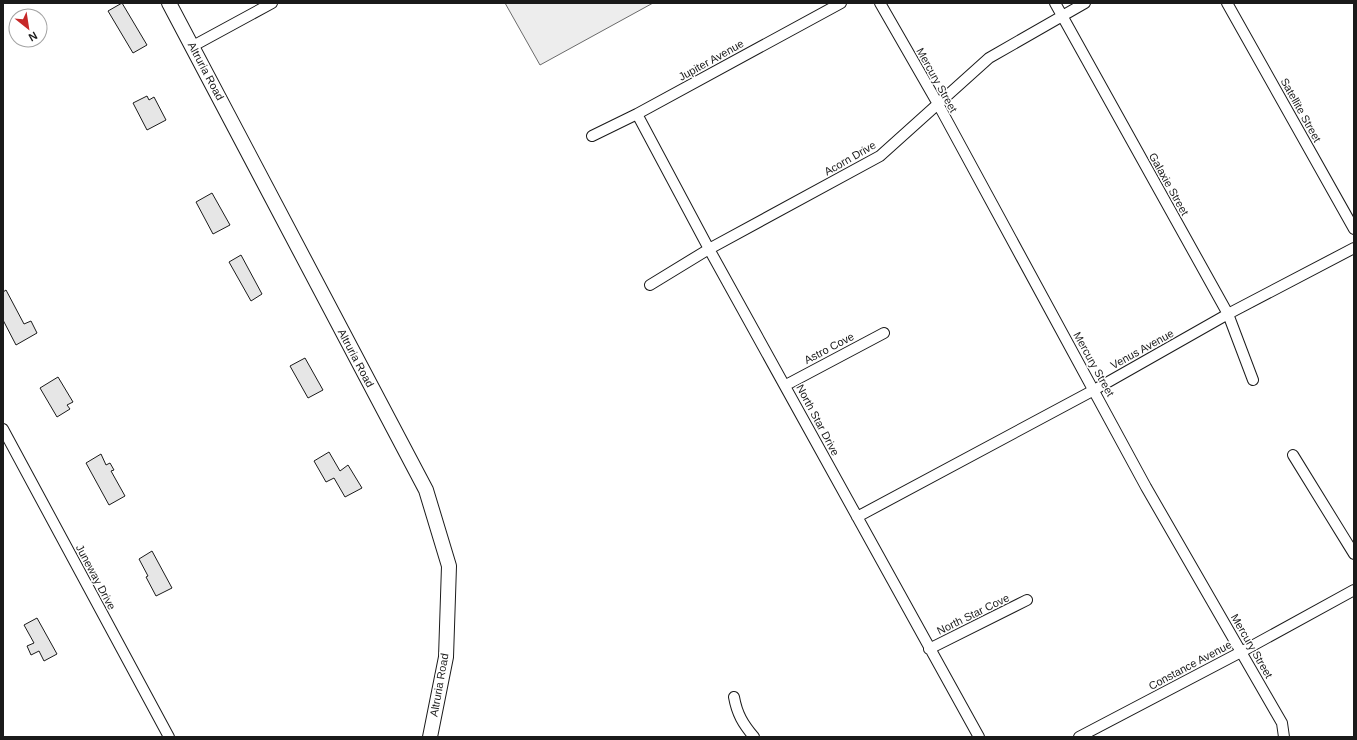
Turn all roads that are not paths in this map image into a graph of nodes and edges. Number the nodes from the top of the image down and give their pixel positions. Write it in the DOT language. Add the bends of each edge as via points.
graph roads {
  1 [pos="169,3"];
  2 [pos="272,3"];
  3 [pos="841,3"];
  4 [pos="880,3"];
  5 [pos="1055,3"];
  6 [pos="1085,3"];
  7 [pos="1228,3"];
  8 [pos="1062,16"];
  9 [pos="192,46"];
  10 [pos="938,104"];
  11 [pos="637,114"];
  12 [pos="592,136"];
  13 [pos="1354,230"];
  14 [pos="1354,248"];
  15 [pos="710,249"];
  16 [pos="650,285"];
  17 [pos="1228,314"];
  18 [pos="884,333"];
  19 [pos="1253,380"];
  20 [pos="786,385"];
  21 [pos="1094,390"];
  22 [pos="3,429"];
  23 [pos="1293,455"];
  24 [pos="857,517"];
  25 [pos="1354,554"];
  26 [pos="1354,590"];
  27 [pos="1027,600"];
  28 [pos="929,649"];
  29 [pos="1241,652"];
  30 [pos="734,697"];
  31 [pos="169,737"];
  32 [pos="430,737"];
  33 [pos="754,737"];
  34 [pos="979,737"];
  35 [pos="1079,737"];
  36 [pos="1284,737"];
  1 -- 9 [label="street, Altruria Road"];
  2 -- 9 [label="street"];
  3 -- 11 [label="street, Jupiter Avenue"];
  4 -- 10 [label="street, Mercury Street"];
  5 -- 8 [label="street, Galaxie Street"];
  6 -- 8 [label="street, Acorn Drive"];
  7 -- 13 [label="street, Satellite Street"];
  8 -- 10 [label="street, Acorn Drive" via="989,58"];
  8 -- 17 [label="street, Galaxie Street"];
  9 -- 32 [label="street, Altruria Road" via="426,490 450,566 446,657"];
  10 -- 15 [label="street, Acorn Drive" via="880,156"];
  10 -- 21 [label="street, Mercury Street"];
  11 -- 12 [label="street, Jupiter Avenue"];
  11 -- 15 [label="street, North Star Drive"];
  14 -- 17 [label="street, Venus Avenue"];
  15 -- 16 [label="street, Acorn Drive"];
  15 -- 20 [label="street, North Star Drive"];
  17 -- 19 [label="street, Galaxie Street"];
  17 -- 21 [label="street, Venus Avenue"];
  18 -- 20 [label="street, Astro Cove"];
  20 -- 24 [label="street, North Star Drive"];
  21 -- 24 [label="street, Venus Avenue"];
  21 -- 29 [label="street, Mercury Street" via="1146,487"];
  22 -- 31 [label="street, Juneway Drive"];
  23 -- 25 [label="street"];
  24 -- 28 [label="street, North Star Drive"];
  26 -- 29 [label="street, Constance Avenue"];
  27 -- 28 [label="street, North Star Cove"];
  28 -- 34 [label="street, North Star Drive"];
  29 -- 35 [label="street, Constance Avenue"];
  29 -- 36 [label="street, Mercury Street" via="1282,723"];
  30 -- 33 [label="street" via="736,709 744,726"];
}
